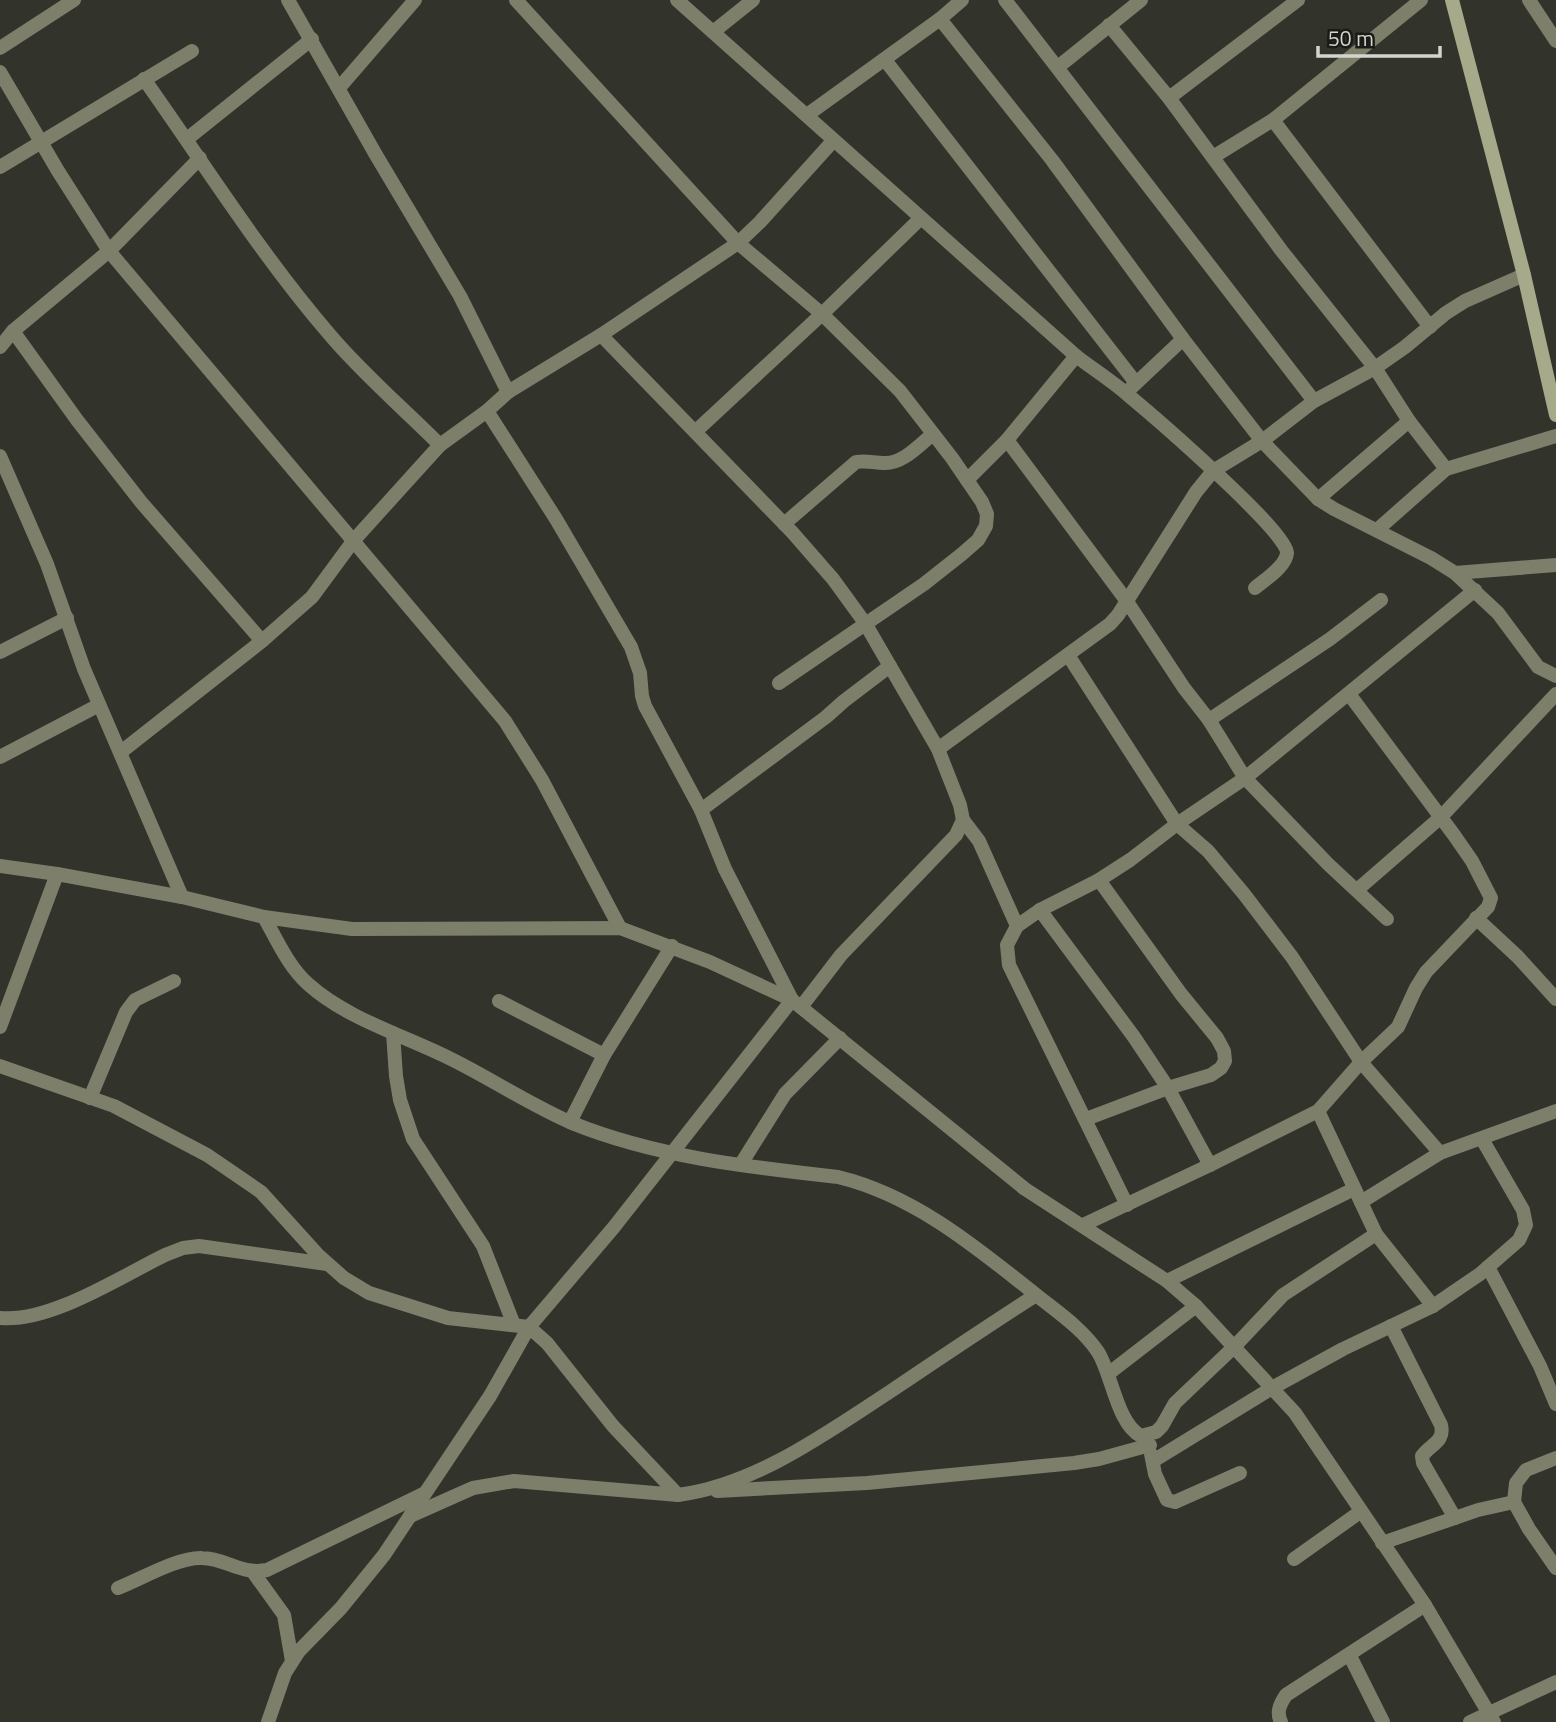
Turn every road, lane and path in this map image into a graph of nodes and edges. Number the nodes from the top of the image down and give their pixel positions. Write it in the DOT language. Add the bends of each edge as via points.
graph roads {
  1 [pos="74,0"];
  2 [pos="288,0"];
  3 [pos="415,0"];
  4 [pos="516,0"];
  5 [pos="677,0"];
  6 [pos="753,0"];
  7 [pos="962,0"];
  8 [pos="1005,0"];
  9 [pos="1141,0"];
  10 [pos="1298,0"];
  11 [pos="1421,0"];
  12 [pos="1452,0"];
  13 [pos="1529,0"];
  14 [pos="940,19"];
  15 [pos="1109,25"];
  16 [pos="713,33"];
  17 [pos="312,39"];
  18 [pos="1556,41"];
  19 [pos="0,48"];
  20 [pos="192,51"];
  21 [pos="885,60"];
  22 [pos="1058,66"];
  23 [pos="0,72"];
  24 [pos="144,79"];
  25 [pos="339,88"];
  26 [pos="1169,98"];
  27 [pos="807,115"];
  28 [pos="1273,120"];
  29 [pos="187,139"];
  30 [pos="833,141"];
  31 [pos="41,142"];
  32 [pos="1213,157"];
  33 [pos="200,158"];
  34 [pos="0,167"];
  35 [pos="921,218"];
  36 [pos="738,243"];
  37 [pos="109,251"];
  38 [pos="1524,275"];
  39 [pos="822,314"];
  40 [pos="1430,327"];
  41 [pos="13,331"];
  42 [pos="601,335"];
  43 [pos="1183,339"];
  44 [pos="0,347"];
  45 [pos="1076,356"];
  46 [pos="1550,356"];
  47 [pos="1375,368"];
  48 [pos="1131,388"];
  49 [pos="508,392"];
  50 [pos="1314,401"];
  51 [pos="488,411"];
  52 [pos="1556,415"];
  53 [pos="1409,421"];
  54 [pos="696,430"];
  55 [pos="933,434"];
  56 [pos="1556,436"];
  57 [pos="1007,440"];
  58 [pos="1262,441"];
  59 [pos="440,445"];
  60 [pos="0,456"];
  61 [pos="1446,469"];
  62 [pos="1213,471"];
  63 [pos="967,480"];
  64 [pos="1318,499"];
  65 [pos="784,524"];
  66 [pos="1377,530"];
  67 [pos="354,540"];
  68 [pos="1556,565"];
  69 [pos="1455,573"];
  70 [pos="1255,588"];
  71 [pos="1475,590"];
  72 [pos="1126,600"];
  73 [pos="1381,600"];
  74 [pos="67,618"];
  75 [pos="865,623"];
  76 [pos="262,641"];
  77 [pos="0,652"];
  78 [pos="1068,655"];
  79 [pos="890,666"];
  80 [pos="1556,676"];
  81 [pos="779,683"];
  82 [pos="1349,694"];
  83 [pos="1556,694"];
  84 [pos="99,705"];
  85 [pos="1209,720"];
  86 [pos="938,750"];
  87 [pos="121,752"];
  88 [pos="0,757"];
  89 [pos="1245,778"];
  90 [pos="701,810"];
  91 [pos="1441,817"];
  92 [pos="963,820"];
  93 [pos="1177,824"];
  94 [pos="0,866"];
  95 [pos="57,874"];
  96 [pos="1099,880"];
  97 [pos="1357,890"];
  98 [pos="182,897"];
  99 [pos="1040,910"];
  100 [pos="264,917"];
  101 [pos="1476,918"];
  102 [pos="1387,919"];
  103 [pos="1017,926"];
  104 [pos="620,928"];
  105 [pos="672,946"];
  106 [pos="174,981"];
  107 [pos="1556,999"];
  108 [pos="499,1001"];
  109 [pos="796,1004"];
  110 [pos="0,1027"];
  111 [pos="393,1033"];
  112 [pos="839,1038"];
  113 [pos="604,1055"];
  114 [pos="1361,1062"];
  115 [pos="0,1066"];
  116 [pos="1168,1088"];
  117 [pos="90,1098"];
  118 [pos="1318,1111"];
  119 [pos="1556,1111"];
  120 [pos="1086,1119"];
  121 [pos="570,1122"];
  122 [pos="1482,1139"];
  123 [pos="1440,1153"];
  124 [pos="671,1154"];
  125 [pos="741,1164"];
  126 [pos="1210,1165"];
  127 [pos="1358,1195"];
  128 [pos="1127,1205"];
  129 [pos="1083,1225"];
  130 [pos="1377,1234"];
  131 [pos="328,1264"];
  132 [pos="1488,1268"];
  133 [pos="1167,1281"];
  134 [pos="1036,1295"];
  135 [pos="1196,1306"];
  136 [pos="1433,1306"];
  137 [pos="0,1318"];
  138 [pos="522,1326"];
  139 [pos="1391,1326"];
  140 [pos="1234,1347"];
  141 [pos="1108,1374"];
  142 [pos="1272,1388"];
  143 [pos="1556,1404"];
  144 [pos="1149,1440"];
  145 [pos="1556,1458"];
  146 [pos="1153,1461"];
  147 [pos="1240,1473"];
  148 [pos="704,1492"];
  149 [pos="424,1493"];
  150 [pos="678,1495"];
  151 [pos="1514,1502"];
  152 [pos="1360,1512"];
  153 [pos="409,1516"];
  154 [pos="1455,1518"];
  155 [pos="1382,1544"];
  156 [pos="1294,1559"];
  157 [pos="1556,1568"];
  158 [pos="253,1572"];
  159 [pos="118,1588"];
  160 [pos="1425,1605"];
  161 [pos="1350,1656"];
  162 [pos="292,1661"];
  163 [pos="1556,1682"];
  164 [pos="1491,1717"];
  165 [pos="268,1722"];
  166 [pos="1281,1722"];
  167 [pos="1383,1722"];
  168 [pos="1470,1722"];
  1 -- 19 [label="street"];
  2 -- 17 [label="street"];
  3 -- 25 [label="street"];
  4 -- 36 [label="street"];
  5 -- 16 [label="street"];
  6 -- 16 [label="street"];
  7 -- 14 [label="street"];
  8 -- 22 [label="street"];
  9 -- 15 [label="street"];
  10 -- 26 [label="street"];
  11 -- 28 [label="street"];
  12 -- 38 [label="street"];
  13 -- 18 [label="street"];
  14 -- 21 [label="street"];
  14 -- 43 [label="street" via="1052,160"];
  15 -- 22 [label="street"];
  15 -- 26 [label="street"];
  16 -- 27 [label="street"];
  17 -- 25 [label="street"];
  17 -- 29 [label="street"];
  20 -- 24 [label="street"];
  21 -- 27 [label="street"];
  21 -- 48 [label="street"];
  22 -- 50 [label="street"];
  23 -- 31 [label="street"];
  24 -- 29 [label="street"];
  24 -- 31 [label="street"];
  25 -- 49 [label="street" via="460,296"];
  26 -- 32 [label="street"];
  27 -- 30 [label="street"];
  28 -- 32 [label="street"];
  28 -- 40 [label="street"];
  29 -- 33 [label="street"];
  30 -- 35 [label="street"];
  30 -- 36 [label="street"];
  31 -- 34 [label="street"];
  31 -- 37 [label="street"];
  32 -- 47 [label="street"];
  33 -- 37 [label="street"];
  33 -- 59 [label="street" via="256,243 331,337"];
  35 -- 39 [label="street"];
  35 -- 45 [label="street"];
  36 -- 39 [label="street"];
  36 -- 42 [label="street"];
  37 -- 41 [label="street"];
  37 -- 67 [label="street"];
  38 -- 40 [label="street" via="1465,301"];
  38 -- 46 [label="street"];
  39 -- 54 [label="street"];
  39 -- 55 [label="street" via="900,391"];
  40 -- 47 [label="street"];
  41 -- 44 [label="street"];
  41 -- 76 [label="street" via="141,502"];
  42 -- 49 [label="street"];
  42 -- 54 [label="street"];
  43 -- 48 [label="street"];
  43 -- 58 [label="street"];
  45 -- 48 [label="street"];
  45 -- 57 [label="street"];
  46 -- 52 [label="street"];
  47 -- 50 [label="street"];
  47 -- 53 [label="street"];
  48 -- 62 [label="street"];
  49 -- 51 [label="street"];
  50 -- 58 [label="street"];
  51 -- 59 [label="street"];
  51 -- 90 [label="street" via="631,648 645,706"];
  53 -- 61 [label="street"];
  53 -- 64 [label="street"];
  54 -- 65 [label="street"];
  55 -- 63 [label="street"];
  55 -- 65 [label="street" via="893,463 856,462"];
  56 -- 61 [label="street"];
  57 -- 63 [label="street"];
  57 -- 72 [label="street"];
  58 -- 62 [label="street"];
  58 -- 64 [label="street"];
  59 -- 67 [label="street"];
  60 -- 74 [label="street"];
  61 -- 66 [label="street"];
  62 -- 70 [label="street" via="1284,541 1284,562"];
  62 -- 72 [label="street"];
  63 -- 75 [label="street" via="987,514 978,540"];
  64 -- 66 [label="street"];
  65 -- 75 [label="street"];
  66 -- 69 [label="street"];
  67 -- 76 [label="street" via="312,597"];
  67 -- 104 [label="street" via="505,721 542,780"];
  68 -- 69 [label="street"];
  69 -- 71 [label="street"];
  71 -- 80 [label="street" via="1538,667"];
  71 -- 82 [label="street"];
  72 -- 78 [label="street" via="1110,624"];
  72 -- 85 [label="street"];
  73 -- 85 [label="street"];
  74 -- 77 [label="street"];
  74 -- 84 [label="street"];
  75 -- 79 [label="street"];
  75 -- 81 [label="street"];
  76 -- 87 [label="street"];
  78 -- 86 [label="street"];
  78 -- 93 [label="street"];
  79 -- 86 [label="street"];
  79 -- 90 [label="street"];
  82 -- 89 [label="street"];
  82 -- 91 [label="street"];
  83 -- 91 [label="street"];
  84 -- 87 [label="street"];
  84 -- 88 [label="street"];
  85 -- 89 [label="street"];
  86 -- 92 [label="street"];
  87 -- 98 [label="street"];
  89 -- 93 [label="street"];
  89 -- 97 [label="street"];
  90 -- 109 [label="street" via="725,869"];
  91 -- 97 [label="street"];
  91 -- 101 [label="street" via="1491,898"];
  92 -- 103 [label="street" via="979,841"];
  92 -- 109 [label="street" via="956,835"];
  93 -- 96 [label="street"];
  93 -- 114 [label="street" via="1208,851 1244,894"];
  94 -- 95 [label="street"];
  95 -- 98 [label="street"];
  95 -- 110 [label="street"];
  96 -- 99 [label="street"];
  96 -- 116 [label="street" via="1224,1051 1225,1061 1211,1075"];
  97 -- 102 [label="street"];
  98 -- 100 [label="street"];
  99 -- 103 [label="street"];
  99 -- 116 [label="street"];
  100 -- 104 [label="street" via="352,929"];
  100 -- 111 [label="street" via="306,983 331,1002"];
  101 -- 107 [label="street"];
  101 -- 114 [label="street" via="1426,972 1398,1027"];
  103 -- 120 [label="street" via="1007,945 1009,965"];
  104 -- 105 [label="street"];
  105 -- 109 [label="street"];
  105 -- 113 [label="street"];
  106 -- 117 [label="street" via="135,1000 126,1012"];
  108 -- 113 [label="street"];
  109 -- 112 [label="street"];
  109 -- 124 [label="street"];
  111 -- 121 [label="street" via="481,1073"];
  111 -- 138 [label="street" via="400,1100 413,1139 483,1245"];
  112 -- 125 [label="street" via="785,1094"];
  112 -- 129 [label="street" via="1025,1189"];
  113 -- 121 [label="street"];
  114 -- 118 [label="street"];
  114 -- 123 [label="street"];
  115 -- 117 [label="street"];
  116 -- 120 [label="street"];
  116 -- 126 [label="street"];
  117 -- 131 [label="street" via="126,1112 233,1171 261,1192"];
  118 -- 126 [label="street"];
  118 -- 127 [label="street"];
  119 -- 122 [label="street"];
  120 -- 128 [label="street"];
  121 -- 124 [label="street"];
  122 -- 123 [label="street"];
  122 -- 132 [label="street" via="1523,1209 1526,1225 1519,1240"];
  123 -- 127 [label="street"];
  124 -- 125 [label="street"];
  124 -- 138 [label="street"];
  125 -- 134 [label="street" via="838,1177 889,1194 980,1250"];
  126 -- 128 [label="street"];
  127 -- 130 [label="street"];
  127 -- 133 [label="street"];
  128 -- 129 [label="street"];
  129 -- 133 [label="street"];
  130 -- 136 [label="street"];
  130 -- 140 [label="street" via="1283,1295"];
  131 -- 137 [label="street" via="200,1246 183,1248 41,1314"];
  131 -- 138 [label="street" via="369,1293 448,1318"];
  132 -- 136 [label="street"];
  132 -- 143 [label="street"];
  133 -- 135 [label="street"];
  134 -- 141 [label="street" via="1087,1339"];
  134 -- 148 [label="street" via="806,1447"];
  135 -- 140 [label="street"];
  135 -- 141 [label="street"];
  136 -- 139 [label="street"];
  138 -- 149 [label="street" via="490,1396"];
  138 -- 150 [label="street" via="547,1343 613,1426"];
  139 -- 142 [label="street"];
  139 -- 154 [label="street" via="1441,1425 1443,1434 1422,1456 1423,1464"];
  140 -- 142 [label="street"];
  140 -- 144 [label="street" via="1175,1403"];
  141 -- 144 [label="street" via="1127,1421 1136,1434"];
  142 -- 146 [label="street"];
  142 -- 152 [label="street" via="1295,1413"];
  144 -- 146 [label="street"];
  144 -- 148 [label="street" via="1099,1459 1074,1463 867,1483"];
  145 -- 151 [label="street" via="1525,1470 1516,1483"];
  146 -- 147 [label="street" via="1162,1494 1175,1502"];
  148 -- 150 [label="street"];
  149 -- 153 [label="street"];
  149 -- 158 [label="street" via="267,1570"];
  150 -- 153 [label="street" via="514,1481 473,1489"];
  151 -- 154 [label="street"];
  151 -- 157 [label="street"];
  152 -- 155 [label="street"];
  152 -- 156 [label="street"];
  153 -- 162 [label="street" via="384,1555"];
  154 -- 155 [label="street"];
  155 -- 160 [label="street"];
  158 -- 159 [label="street" via="199,1557"];
  158 -- 162 [label="street" via="284,1615"];
  160 -- 161 [label="street"];
  160 -- 164 [label="street"];
  161 -- 166 [label="street" via="1286,1695 1279,1706"];
  161 -- 167 [label="street"];
  162 -- 165 [label="street"];
  163 -- 164 [label="street"];
  164 -- 168 [label="street"];
}
